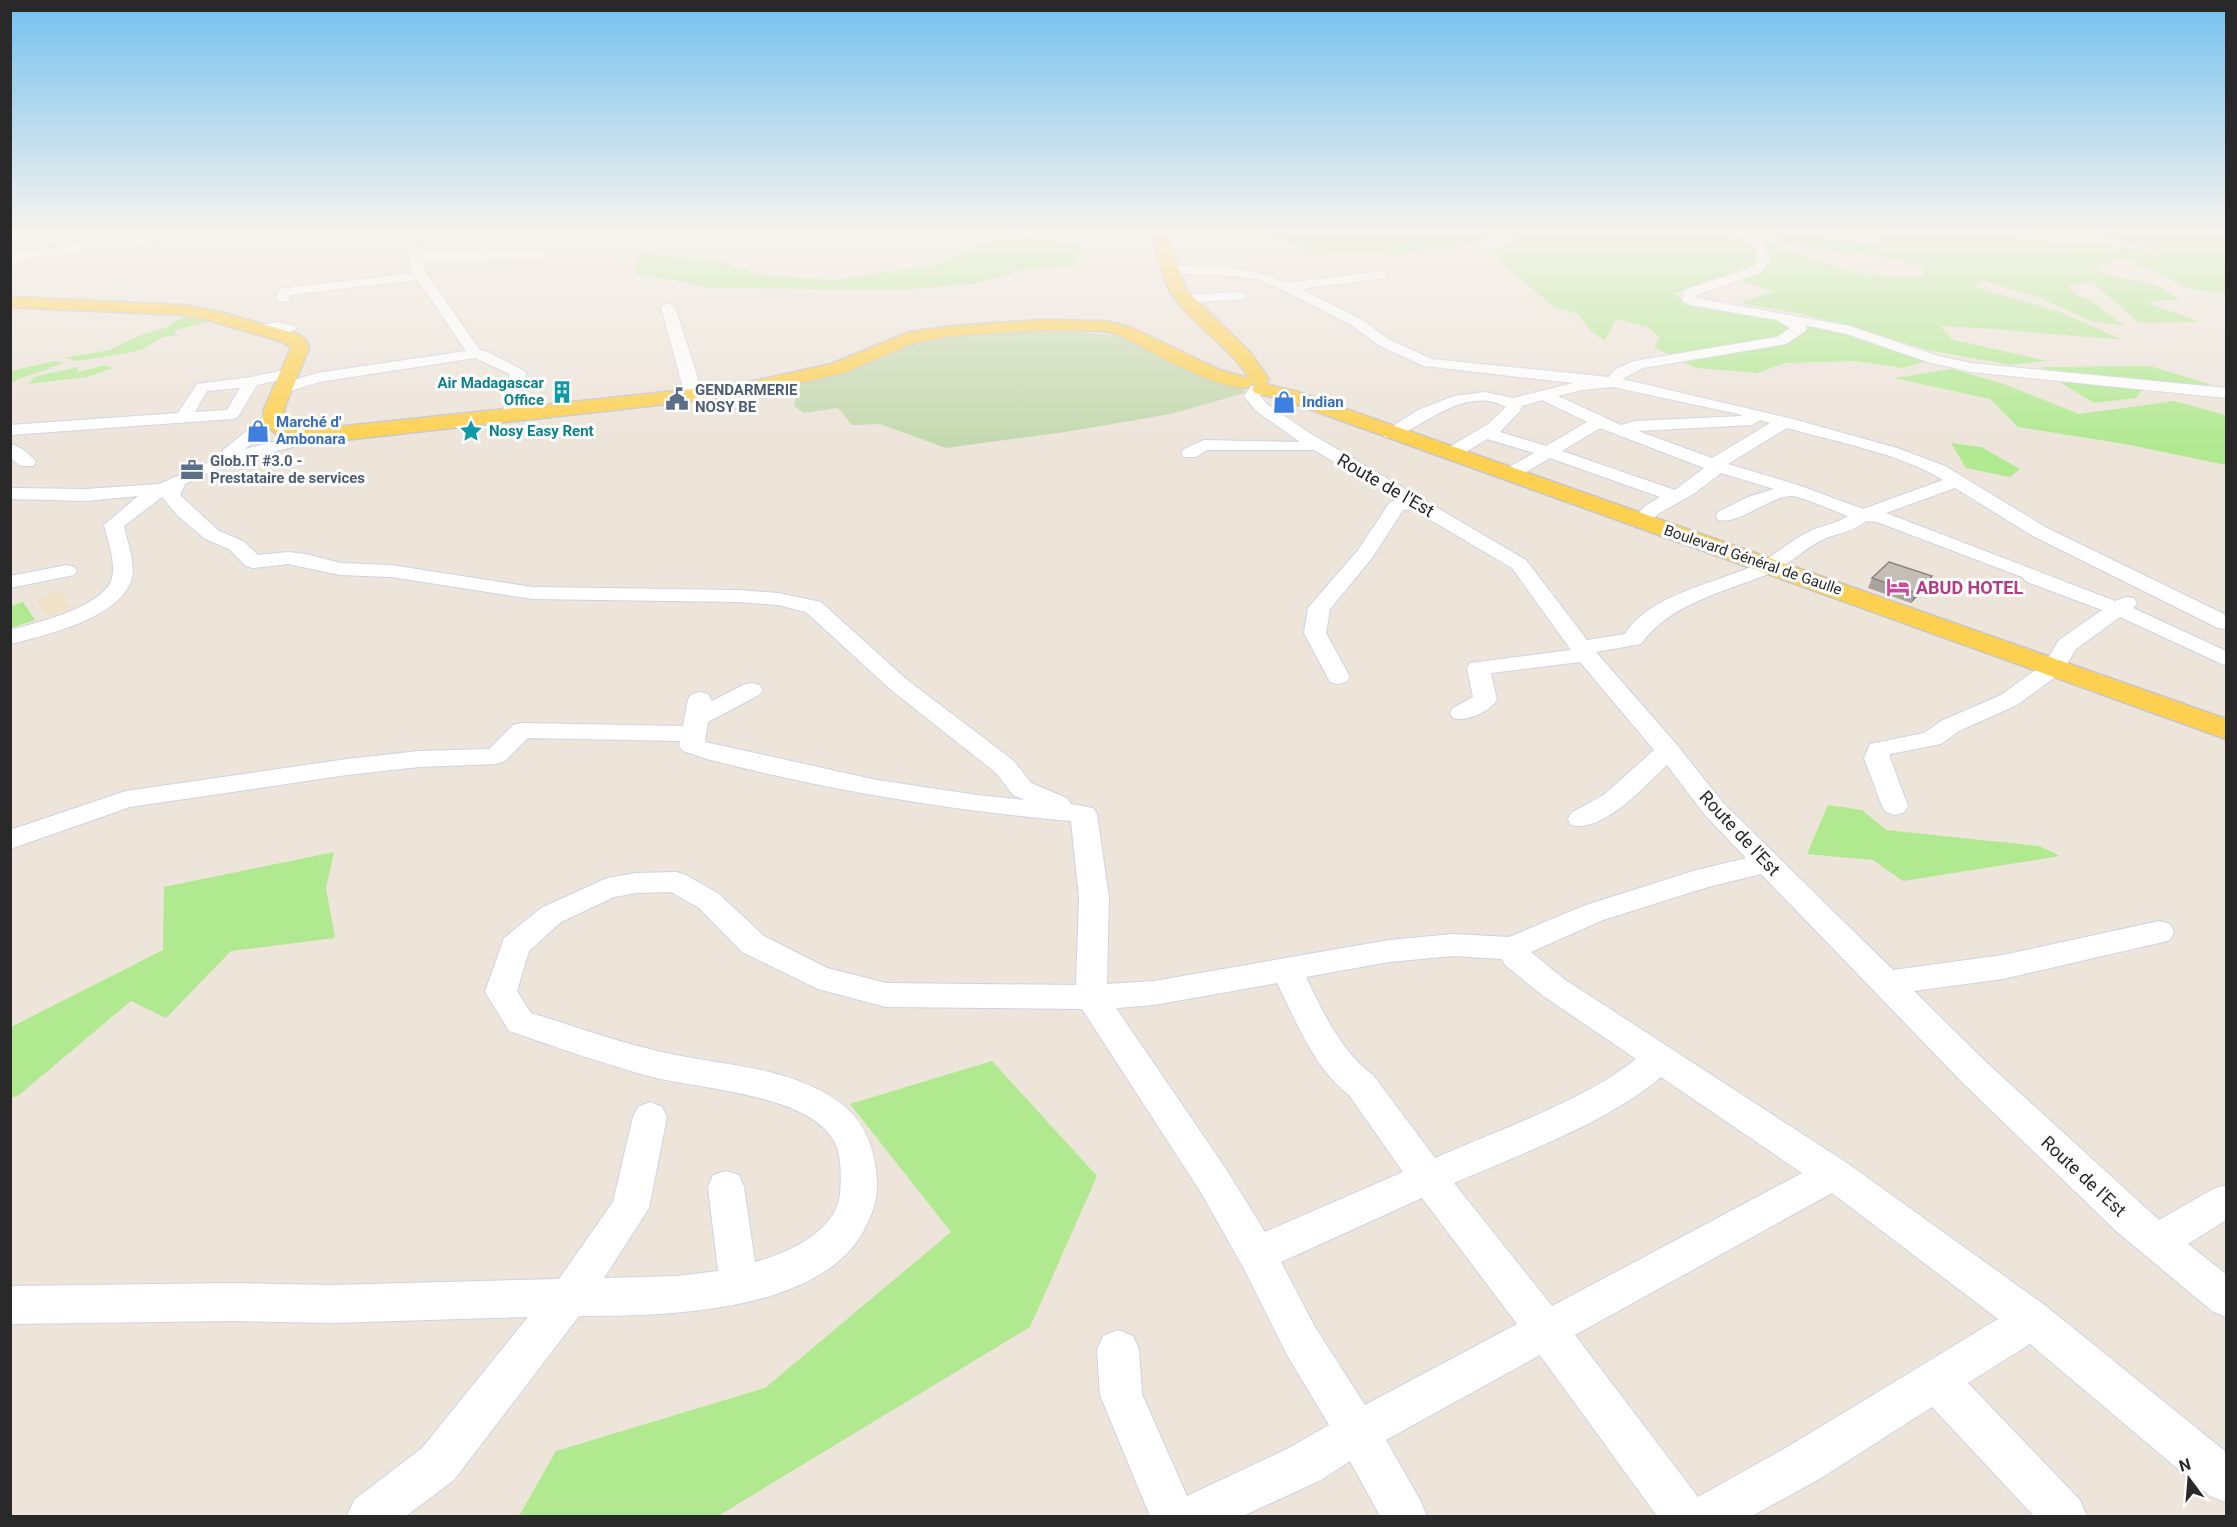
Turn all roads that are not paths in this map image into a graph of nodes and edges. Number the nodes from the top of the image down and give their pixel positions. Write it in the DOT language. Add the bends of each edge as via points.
graph roads {
  1 [pos="16,302"];
  2 [pos="440,302"];
  3 [pos="1188,302"];
  4 [pos="1319,302"];
  5 [pos="1696,302"];
  6 [pos="668,307"];
  7 [pos="1778,317"];
  8 [pos="475,354"];
  9 [pos="286,381"];
  10 [pos="251,382"];
  11 [pos="1613,382"];
  12 [pos="1255,384"];
  13 [pos="2226,393"];
  14 [pos="1542,394"];
  15 [pos="692,396"];
  16 [pos="1513,402"];
  17 [pos="58,410"];
  18 [pos="510,416"];
  19 [pos="273,417"];
  20 [pos="1767,418"];
  21 [pos="183,419"];
  22 [pos="1599,422"];
  23 [pos="1787,422"];
  24 [pos="43,427"];
  25 [pos="1669,428"];
  26 [pos="10,430"];
  27 [pos="1621,430"];
  28 [pos="1390,433"];
  29 [pos="1486,434"];
  30 [pos="317,436"];
  31 [pos="1648,441"];
  32 [pos="1317,445"];
  33 [pos="10,449"];
  34 [pos="1741,449"];
  35 [pos="1546,452"];
  36 [pos="1190,453"];
  37 [pos="1452,453"];
  38 [pos="221,461"];
  39 [pos="27,462"];
  40 [pos="1713,465"];
  41 [pos="1510,474"];
  42 [pos="1957,481"];
  43 [pos="1793,485"];
  44 [pos="170,486"];
  45 [pos="10,493"];
  46 [pos="1399,493"];
  47 [pos="1673,495"];
  48 [pos="1863,515"];
  49 [pos="1725,516"];
  50 [pos="1641,521"];
  51 [pos="1769,566"];
  52 [pos="67,571"];
  53 [pos="10,582"];
  54 [pos="2152,588"];
  55 [pos="2114,609"];
  56 [pos="2226,623"];
  57 [pos="10,638"];
  58 [pos="1584,651"];
  59 [pos="2226,659"];
  60 [pos="2054,667"];
  61 [pos="1338,677"];
  62 [pos="751,690"];
  63 [pos="1462,713"];
  64 [pos="697,717"];
  65 [pos="2226,730"];
  66 [pos="1668,750"];
  67 [pos="1895,806"];
  68 [pos="1084,814"];
  69 [pos="1581,819"];
  70 [pos="10,840"];
  71 [pos="1767,863"];
  72 [pos="2159,932"];
  73 [pos="1512,948"];
  74 [pos="1286,968"];
  75 [pos="1886,983"];
  76 [pos="1091,997"];
  77 [pos="1659,1059"];
  78 [pos="650,1117"];
  79 [pos="1834,1174"];
  80 [pos="1428,1178"];
  81 [pos="726,1187"];
  82 [pos="2226,1201"];
  83 [pos="2157,1242"];
  84 [pos="1257,1254"];
  85 [pos="739,1285"];
  86 [pos="570,1296"];
  87 [pos="2226,1298"];
  88 [pos="10,1305"];
  89 [pos="2032,1320"];
  90 [pos="1547,1330"];
  91 [pos="1118,1350"];
  92 [pos="1936,1380"];
  93 [pos="1359,1432"];
  94 [pos="2226,1480"];
  95 [pos="370,1516"];
  96 [pos="1173,1516"];
  97 [pos="1194,1516"];
  98 [pos="1404,1516"];
  99 [pos="1684,1516"];
  100 [pos="1709,1516"];
  101 [pos="2064,1516"];
  1 -- 9 [label="main road" via="175,309 273,327 300,348"];
  2 -- 8 [label="street"];
  3 -- 12 [label="main road, Route de l'Est" via="1246,358"];
  4 -- 11 [label="street" via="1358,323 1383,342 1429,363"];
  5 -- 7 [label="street"];
  6 -- 15 [label="street"];
  7 -- 11 [label="street" via="1800,328 1781,341 1639,364 1618,373"];
  7 -- 13 [label="street" via="1863,334 1925,357 1999,372 2165,384"];
  8 -- 9 [label="street"];
  8 -- 18 [label="street" via="518,372"];
  9 -- 10 [label="street"];
  9 -- 19 [label="main road"];
  10 -- 21 [label="street" via="232,414"];
  10 -- 21 [label="street" via="202,387"];
  11 -- 14 [label="street"];
  11 -- 20 [label="street"];
  12 -- 15 [label="main road, Boulevard Général de Gaulle" via="1105,326 1065,324 953,331 910,338 837,369"];
  12 -- 28 [label="main road, Boulevard Général de Gaulle"];
  12 -- 32 [label="street, Route de l'Est" via="1252,396 1262,408"];
  14 -- 16 [label="street"];
  14 -- 22 [label="street"];
  15 -- 18 [label="main road, Boulevard Général de Gaulle"];
  16 -- 28 [label="street" via="1486,397 1453,401"];
  16 -- 29 [label="street" via="1514,408"];
  17 -- 24 [label="street"];
  18 -- 30 [label="main road, Boulevard Général de Gaulle"];
  19 -- 30 [label="main road, Boulevard Général de Gaulle" via="285,430"];
  19 -- 38 [label="street"];
  20 -- 23 [label="street"];
  20 -- 25 [label="street"];
  21 -- 24 [label="street"];
  22 -- 27 [label="street"];
  22 -- 35 [label="street"];
  23 -- 34 [label="street"];
  23 -- 42 [label="street" via="1899,454"];
  24 -- 26 [label="street"];
  25 -- 27 [label="street" via="1635,426"];
  25 -- 31 [label="street"];
  25 -- 34 [label="street"];
  27 -- 31 [label="street"];
  28 -- 37 [label="main road, Boulevard Général de Gaulle"];
  29 -- 35 [label="street"];
  29 -- 37 [label="street"];
  30 -- 38 [label="street"];
  31 -- 40 [label="street"];
  32 -- 36 [label="street" via="1204,445"];
  32 -- 46 [label="street, Route de l'Est"];
  33 -- 39 [label="street"];
  34 -- 40 [label="street"];
  35 -- 41 [label="street"];
  35 -- 47 [label="street"];
  37 -- 41 [label="main road, Boulevard Général de Gaulle"];
  38 -- 44 [label="street"];
  40 -- 43 [label="street"];
  40 -- 47 [label="street" via="1716,468 1688,490"];
  41 -- 50 [label="main road, Boulevard Général de Gaulle"];
  42 -- 48 [label="street"];
  42 -- 54 [label="street" via="2040,532"];
  43 -- 48 [label="street"];
  43 -- 49 [label="street"];
  44 -- 45 [label="street" via="86,495"];
  44 -- 57 [label="street" via="132,508 114,525 123,567 121,583 111,596 69,618"];
  44 -- 68 [label="street" via="171,496 184,511 212,535 236,545 253,562 288,558 533,593 739,596 813,607 898,684 1005,767 1023,789"];
  46 -- 58 [label="street, Route de l'Est" via="1519,564"];
  46 -- 61 [label="street" via="1414,503 1397,506 1365,554 1319,608 1316,633"];
  47 -- 50 [label="street" via="1647,512"];
  48 -- 51 [label="street" via="1817,535"];
  48 -- 55 [label="street" via="1880,517"];
  50 -- 51 [label="main road, Boulevard Général de Gaulle"];
  51 -- 58 [label="street" via="1693,594 1641,626 1633,639"];
  51 -- 60 [label="main road, Boulevard Général de Gaulle"];
  52 -- 53 [label="street"];
  54 -- 55 [label="street"];
  54 -- 56 [label="street"];
  55 -- 59 [label="street"];
  55 -- 60 [label="street" via="2067,645"];
  58 -- 63 [label="street" via="1478,668 1485,700"];
  58 -- 66 [label="street, Route de l'Est"];
  60 -- 65 [label="main road, Boulevard Général de Gaulle"];
  60 -- 67 [label="street" via="2009,700 1950,726 1932,739 1879,749 1877,758"];
  62 -- 64 [label="street"];
  64 -- 68 [label="street" via="692,746 716,754 877,788 977,804"];
  64 -- 70 [label="street" via="522,730 496,756 347,767 126,799"];
  66 -- 69 [label="street" via="1614,800"];
  66 -- 71 [label="street, Route de l'Est" via="1714,809"];
  68 -- 76 [label="street" via="1094,898"];
  71 -- 73 [label="street" via="1703,878 1593,913"];
  71 -- 75 [label="street, Route de l'Est"];
  72 -- 75 [label="street" via="2003,967"];
  73 -- 74 [label="street" via="1453,945"];
  73 -- 77 [label="street" via="1516,957 1553,987"];
  74 -- 76 [label="street" via="1154,993"];
  74 -- 80 [label="street" via="1327,1047 1353,1080 1361,1084"];
  75 -- 83 [label="street, Route de l'Est" via="1992,1089"];
  76 -- 84 [label="street"];
  76 -- 85 [label="street" via="886,995 818,977 753,944 709,901 676,882 607,888 551,915 515,946 501,992 520,1022 651,1063 794,1094 846,1126 858,1157 859,1192 852,1220 811,1260"];
  77 -- 79 [label="street"];
  77 -- 80 [label="street" via="1634,1080 1572,1113"];
  78 -- 86 [label="street" via="630,1208"];
  79 -- 89 [label="street"];
  79 -- 90 [label="street"];
  80 -- 84 [label="street"];
  80 -- 90 [label="street"];
  81 -- 85 [label="street"];
  82 -- 83 [label="street"];
  83 -- 87 [label="street, Route de l'Est"];
  84 -- 93 [label="street" via="1301,1341"];
  85 -- 86 [label="street" via="659,1295"];
  86 -- 88 [label="street" via="342,1304"];
  86 -- 95 [label="street" via="438,1464"];
  89 -- 92 [label="street"];
  89 -- 94 [label="street"];
  90 -- 93 [label="street"];
  90 -- 99 [label="street"];
  91 -- 96 [label="street" via="1121,1395"];
  92 -- 100 [label="street" via="1805,1462"];
  92 -- 101 [label="street"];
  93 -- 97 [label="street" via="1305,1464"];
  93 -- 98 [label="street"];
}
